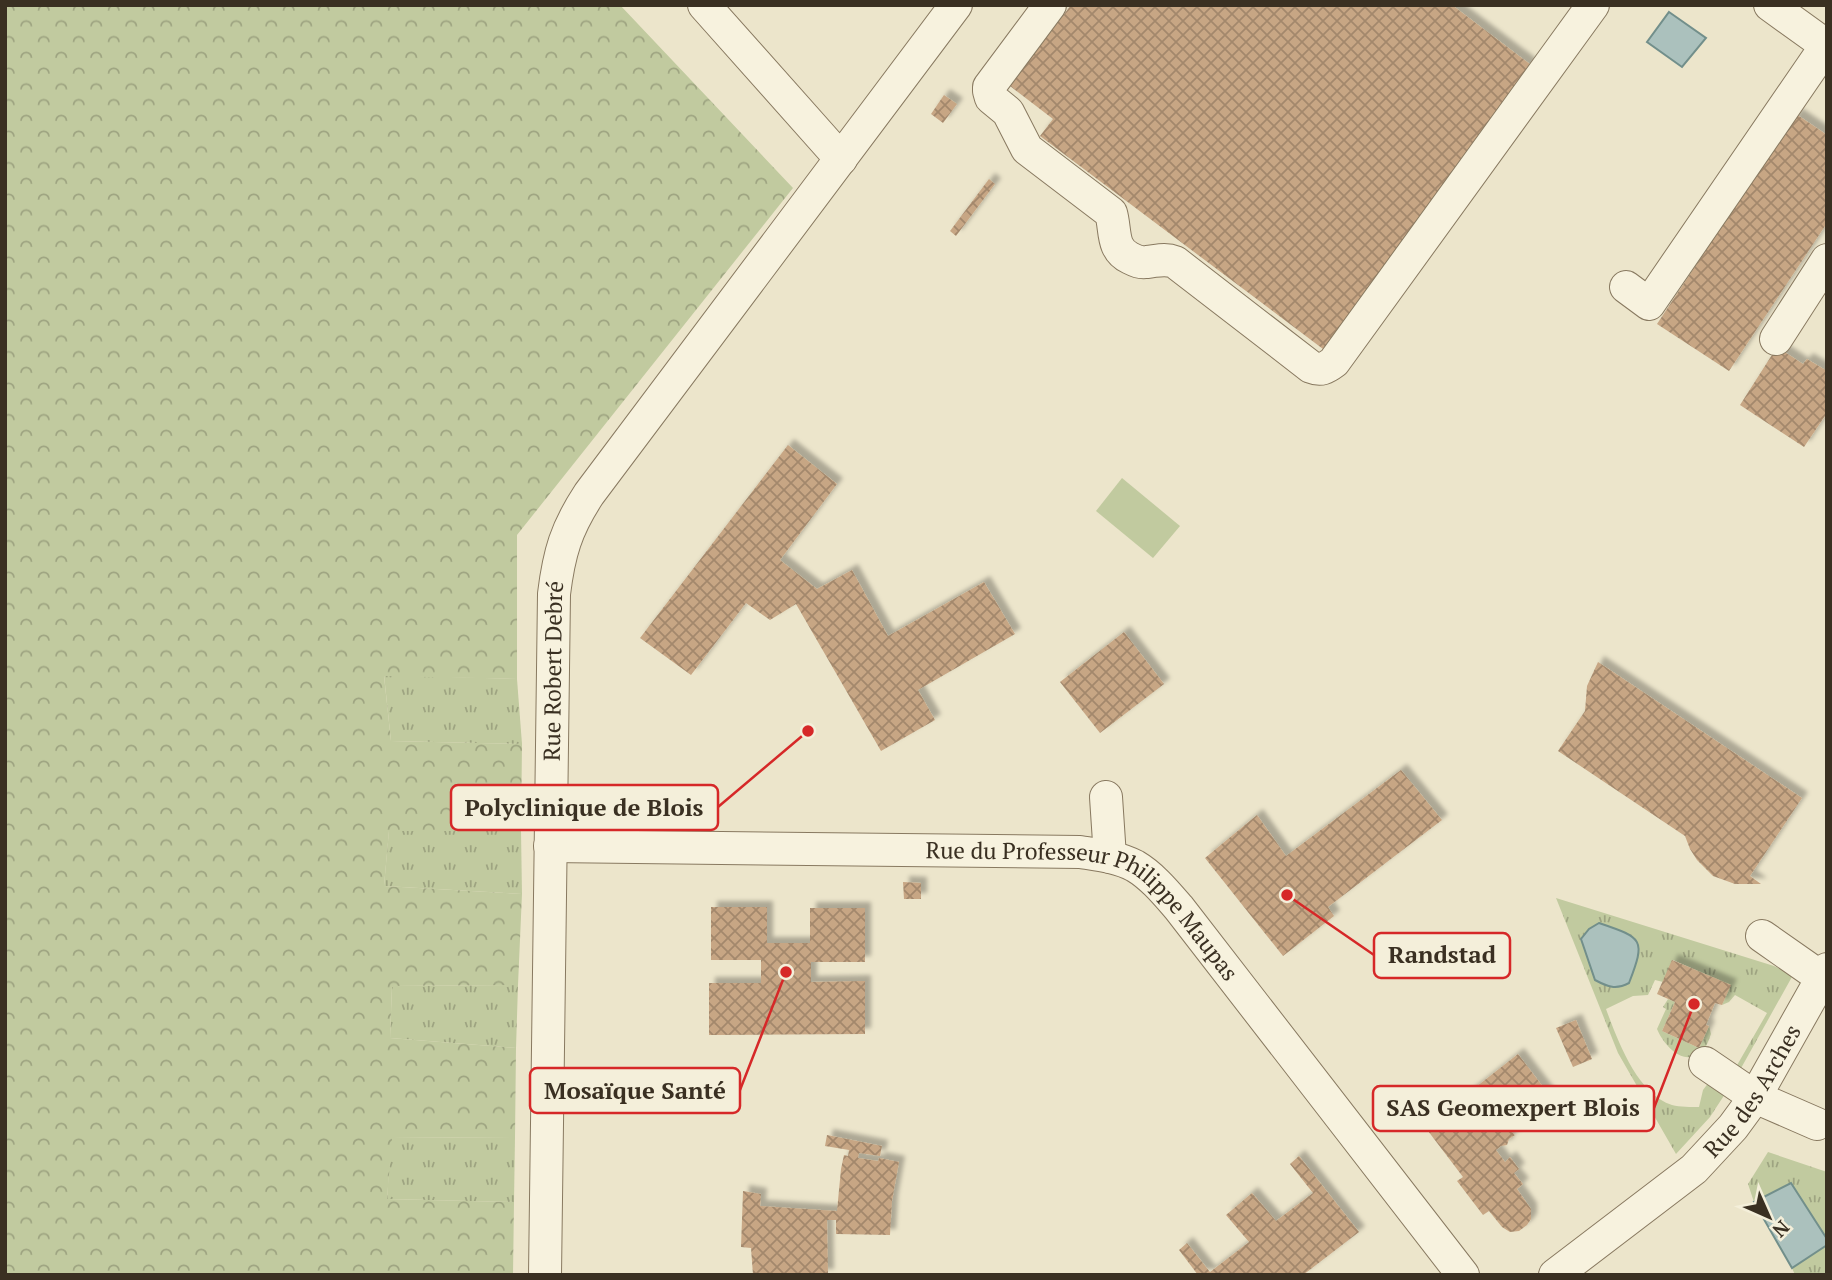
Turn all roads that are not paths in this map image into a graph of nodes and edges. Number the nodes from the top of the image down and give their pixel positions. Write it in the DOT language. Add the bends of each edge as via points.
graph roads {
  1 [pos="704,5"];
  2 [pos="956,5"];
  3 [pos="1050,5"];
  4 [pos="1593,5"];
  5 [pos="1770,5"];
  6 [pos="1827,46"];
  7 [pos="841,159"];
  8 [pos="1827,260"];
  9 [pos="1626,287"];
  10 [pos="1776,339"];
  11 [pos="1106,797"];
  12 [pos="550,846"];
  13 [pos="1110,857"];
  14 [pos="1762,936"];
  15 [pos="1824,973"];
  16 [pos="1705,1063"];
  17 [pos="1755,1097"];
  18 [pos="1817,1124"];
  19 [pos="545,1275"];
  20 [pos="1463,1275"];
  21 [pos="1555,1275"];
  1 -- 7 [label="street"];
  2 -- 7 [label="street, Rue Robert Debré"];
  3 -- 4 [label="street" via="989,87 991,99 1008,111 1027,149 1111,212 1121,253 1141,263 1175,262 1318,369 1334,362"];
  5 -- 6 [label="street"];
  6 -- 9 [label="street" via="1649,304"];
  7 -- 12 [label="street, Rue Robert Debré" via="574,517 554,594"];
  8 -- 10 [label="street"];
  11 -- 13 [label="street"];
  12 -- 13 [label="street, Rue du Professeur Philippe Maupas" via="1080,852"];
  12 -- 19 [label="street, Rue Robert Debré"];
  13 -- 20 [label="street, Rue du Professeur Philippe Maupas" via="1135,866 1180,908"];
  14 -- 15 [label="street"];
  15 -- 17 [label="street, Rue des Arches"];
  16 -- 17 [label="street"];
  17 -- 18 [label="street"];
  17 -- 21 [label="street, Rue des Arches" via="1693,1169"];
}
